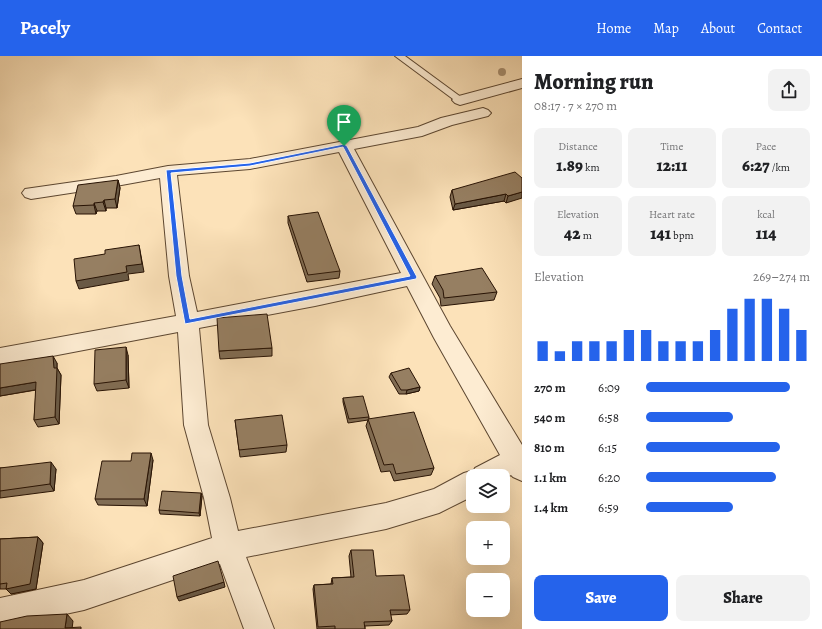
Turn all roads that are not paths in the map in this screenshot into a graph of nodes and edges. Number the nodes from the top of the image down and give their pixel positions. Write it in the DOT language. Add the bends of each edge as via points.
graph roads {
  1 [pos="399,56"];
  2 [pos="522,83"];
  3 [pos="460,100"];
  4 [pos="344,146"];
  5 [pos="168,171"];
  6 [pos="31,193"];
  7 [pos="414,277"];
  8 [pos="188,322"];
  9 [pos="0,357"];
  10 [pos="520,461"];
  11 [pos="501,469"];
  12 [pos="466,486"];
  13 [pos="228,547"];
  14 [pos="0,613"];
  15 [pos="259,629"];
  1 -- 3 [label="lane"];
  2 -- 3 [label="street"];
  3 -- 4 [label="street" via="483,113 447,121 422,131"];
  4 -- 5 [label="street" via="250,164"];
  4 -- 7 [label="street"];
  5 -- 6 [label="street"];
  5 -- 8 [label="street" via="179,276"];
  7 -- 8 [label="street"];
  7 -- 10 [label="street" via="442,332"];
  8 -- 9 [label="street"];
  8 -- 13 [label="street" via="196,425"];
  10 -- 11 [label="street"];
  12 -- 13 [label="street" via="439,500 386,516"];
  13 -- 14 [label="street" via="84,595"];
  13 -- 15 [label="street"];
}
